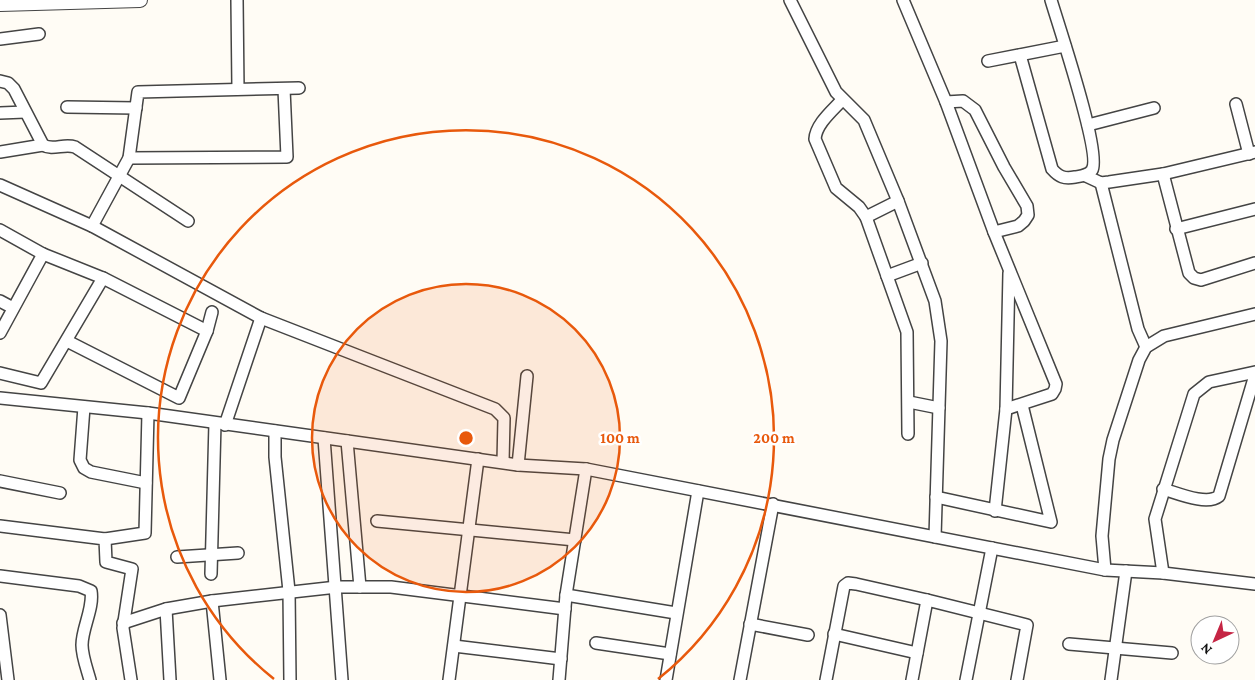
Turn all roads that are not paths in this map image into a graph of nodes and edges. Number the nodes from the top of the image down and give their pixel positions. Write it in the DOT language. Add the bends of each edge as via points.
graph roads {
  1 [pos="140,0"];
  2 [pos="237,0"];
  3 [pos="790,0"];
  4 [pos="903,0"];
  5 [pos="1051,0"];
  6 [pos="0,4"];
  7 [pos="39,34"];
  8 [pos="0,39"];
  9 [pos="1065,46"];
  10 [pos="1020,55"];
  11 [pos="988,61"];
  12 [pos="0,81"];
  13 [pos="299,88"];
  14 [pos="238,89"];
  15 [pos="284,89"];
  16 [pos="842,100"];
  17 [pos="946,102"];
  18 [pos="1236,104"];
  19 [pos="67,107"];
  20 [pos="136,108"];
  21 [pos="1154,108"];
  22 [pos="26,112"];
  23 [pos="0,113"];
  24 [pos="1088,125"];
  25 [pos="43,145"];
  26 [pos="0,152"];
  27 [pos="1252,153"];
  28 [pos="129,158"];
  29 [pos="1163,174"];
  30 [pos="119,176"];
  31 [pos="1086,176"];
  32 [pos="1101,182"];
  33 [pos="0,185"];
  34 [pos="898,201"];
  35 [pos="1255,209"];
  36 [pos="866,217"];
  37 [pos="188,221"];
  38 [pos="92,226"];
  39 [pos="1176,229"];
  40 [pos="0,230"];
  41 [pos="994,232"];
  42 [pos="43,254"];
  43 [pos="922,263"];
  44 [pos="1255,263"];
  45 [pos="1008,265"];
  46 [pos="887,276"];
  47 [pos="103,278"];
  48 [pos="0,301"];
  49 [pos="13,308"];
  50 [pos="212,312"];
  51 [pos="1255,314"];
  52 [pos="261,318"];
  53 [pos="207,331"];
  54 [pos="0,333"];
  55 [pos="67,340"];
  56 [pos="1146,347"];
  57 [pos="0,373"];
  58 [pos="1255,374"];
  59 [pos="527,376"];
  60 [pos="0,398"];
  61 [pos="908,402"];
  62 [pos="1022,405"];
  63 [pos="84,407"];
  64 [pos="939,408"];
  65 [pos="1006,409"];
  66 [pos="148,414"];
  67 [pos="1250,417"];
  68 [pos="220,424"];
  69 [pos="276,431"];
  70 [pos="908,434"];
  71 [pos="324,438"];
  72 [pos="347,441"];
  73 [pos="478,459"];
  74 [pos="503,462"];
  75 [pos="518,465"];
  76 [pos="586,469"];
  77 [pos="0,481"];
  78 [pos="146,483"];
  79 [pos="1163,489"];
  80 [pos="698,491"];
  81 [pos="60,493"];
  82 [pos="936,497"];
  83 [pos="773,504"];
  84 [pos="995,511"];
  85 [pos="377,522"];
  86 [pos="0,526"];
  87 [pos="468,529"];
  88 [pos="935,536"];
  89 [pos="105,539"];
  90 [pos="575,540"];
  91 [pos="992,548"];
  92 [pos="238,553"];
  93 [pos="212,555"];
  94 [pos="177,557"];
  95 [pos="1105,570"];
  96 [pos="1126,571"];
  97 [pos="1163,573"];
  98 [pos="211,574"];
  99 [pos="0,576"];
  100 [pos="1255,584"];
  101 [pos="337,587"];
  102 [pos="360,587"];
  103 [pos="289,591"];
  104 [pos="566,595"];
  105 [pos="460,597"];
  106 [pos="927,600"];
  107 [pos="212,601"];
  108 [pos="564,609"];
  109 [pos="166,610"];
  110 [pos="676,613"];
  111 [pos="979,614"];
  112 [pos="0,615"];
  113 [pos="124,623"];
  114 [pos="750,624"];
  115 [pos="834,634"];
  116 [pos="808,635"];
  117 [pos="596,643"];
  118 [pos="1069,644"];
  119 [pos="454,646"];
  120 [pos="1115,649"];
  121 [pos="917,653"];
  122 [pos="1172,653"];
  123 [pos="670,654"];
  124 [pos="561,659"];
  125 [pos="8,680"];
  126 [pos="90,680"];
  127 [pos="131,680"];
  128 [pos="170,680"];
  129 [pos="220,680"];
  130 [pos="290,680"];
  131 [pos="342,680"];
  132 [pos="449,680"];
  133 [pos="559,680"];
  134 [pos="666,680"];
  135 [pos="740,680"];
  136 [pos="826,680"];
  137 [pos="912,680"];
  138 [pos="966,680"];
  139 [pos="1017,680"];
  140 [pos="1111,680"];
  1 -- 6 [label="street"];
  2 -- 14 [label="street"];
  3 -- 16 [label="street"];
  4 -- 17 [label="street"];
  5 -- 9 [label="street"];
  7 -- 8 [label="street"];
  9 -- 10 [label="street"];
  9 -- 24 [label="street"];
  10 -- 11 [label="street"];
  10 -- 31 [label="street" via="1052,169 1058,176 1067,178"];
  12 -- 22 [label="street" via="11,86"];
  13 -- 15 [label="street"];
  14 -- 15 [label="street"];
  14 -- 20 [label="street" via="138,92"];
  15 -- 28 [label="street" via="286,157"];
  16 -- 34 [label="street" via="864,120"];
  16 -- 36 [label="street" via="819,126 816,139 836,188"];
  17 -- 41 [label="street"];
  17 -- 41 [label="street" via="963,101 975,110 1027,206 1028,215 1018,226"];
  18 -- 27 [label="street"];
  19 -- 20 [label="street"];
  20 -- 28 [label="street"];
  21 -- 24 [label="street"];
  22 -- 23 [label="street"];
  22 -- 25 [label="street"];
  24 -- 31 [label="street" via="1094,163"];
  25 -- 26 [label="street"];
  25 -- 30 [label="street" via="49,148 75,147"];
  27 -- 29 [label="street"];
  28 -- 30 [label="street"];
  29 -- 32 [label="street"];
  29 -- 39 [label="street"];
  30 -- 37 [label="street"];
  30 -- 38 [label="street"];
  31 -- 32 [label="street"];
  32 -- 56 [label="street" via="1138,329"];
  33 -- 38 [label="street"];
  34 -- 36 [label="street"];
  34 -- 43 [label="street"];
  35 -- 39 [label="street"];
  36 -- 46 [label="street"];
  38 -- 52 [label="street"];
  39 -- 44 [label="street" via="1186,266 1194,278 1201,280"];
  40 -- 42 [label="street"];
  41 -- 45 [label="street"];
  42 -- 47 [label="street"];
  42 -- 49 [label="street"];
  43 -- 46 [label="street"];
  43 -- 64 [label="street" via="940,328"];
  45 -- 62 [label="street" via="1056,384 1052,394"];
  45 -- 65 [label="street"];
  46 -- 61 [label="street" via="907,332"];
  47 -- 53 [label="street"];
  47 -- 55 [label="street"];
  48 -- 49 [label="street"];
  49 -- 54 [label="street"];
  50 -- 53 [label="street"];
  51 -- 56 [label="street" via="1164,336"];
  52 -- 68 [label="street"];
  52 -- 74 [label="street" via="495,409 504,418"];
  53 -- 55 [label="street" via="179,398"];
  55 -- 57 [label="street" via="41,383"];
  56 -- 95 [label="street" via="1139,360 1109,459 1102,536"];
  58 -- 67 [label="street"];
  58 -- 79 [label="street" via="1209,382 1194,394"];
  59 -- 75 [label="street"];
  60 -- 63 [label="street"];
  61 -- 64 [label="street"];
  61 -- 70 [label="street"];
  62 -- 65 [label="street"];
  62 -- 84 [label="street" via="1051,522"];
  63 -- 66 [label="street"];
  63 -- 78 [label="street" via="80,460 84,468"];
  64 -- 82 [label="street"];
  65 -- 84 [label="street"];
  66 -- 68 [label="street"];
  66 -- 78 [label="street"];
  67 -- 79 [label="street" via="1219,496 1207,500"];
  68 -- 69 [label="street"];
  68 -- 93 [label="street"];
  69 -- 71 [label="street"];
  69 -- 103 [label="street" via="275,457"];
  71 -- 72 [label="street"];
  71 -- 101 [label="street"];
  72 -- 73 [label="street"];
  72 -- 102 [label="street"];
  73 -- 74 [label="street"];
  73 -- 87 [label="street"];
  74 -- 75 [label="street"];
  75 -- 76 [label="street"];
  76 -- 80 [label="street"];
  76 -- 90 [label="street"];
  77 -- 81 [label="street"];
  78 -- 89 [label="street" via="144,533"];
  79 -- 97 [label="street" via="1155,519"];
  80 -- 83 [label="street"];
  80 -- 110 [label="street"];
  82 -- 84 [label="street"];
  82 -- 88 [label="street"];
  83 -- 88 [label="street"];
  83 -- 114 [label="street"];
  85 -- 87 [label="street"];
  86 -- 89 [label="street"];
  87 -- 90 [label="street"];
  87 -- 105 [label="street"];
  88 -- 91 [label="street"];
  89 -- 113 [label="street" via="106,562 133,570"];
  90 -- 104 [label="street"];
  91 -- 95 [label="street"];
  91 -- 111 [label="street"];
  92 -- 93 [label="street"];
  93 -- 94 [label="street"];
  93 -- 98 [label="street"];
  95 -- 96 [label="street"];
  96 -- 97 [label="street"];
  96 -- 120 [label="street"];
  97 -- 100 [label="street"];
  99 -- 126 [label="street" via="79,586 91,591 82,647"];
  101 -- 102 [label="street"];
  101 -- 103 [label="street"];
  101 -- 131 [label="street"];
  102 -- 105 [label="street" via="391,587"];
  103 -- 107 [label="street"];
  103 -- 130 [label="street"];
  104 -- 108 [label="street"];
  104 -- 110 [label="street"];
  105 -- 108 [label="street"];
  105 -- 119 [label="street"];
  106 -- 111 [label="street"];
  106 -- 115 [label="street" via="848,583 842,592"];
  106 -- 121 [label="street"];
  107 -- 109 [label="street"];
  107 -- 129 [label="street"];
  108 -- 124 [label="street"];
  109 -- 113 [label="street"];
  109 -- 128 [label="street"];
  110 -- 123 [label="street"];
  111 -- 138 [label="street"];
  111 -- 139 [label="street" via="1027,625"];
  112 -- 125 [label="street"];
  113 -- 127 [label="street"];
  114 -- 116 [label="street"];
  114 -- 135 [label="street"];
  115 -- 121 [label="street"];
  115 -- 136 [label="street"];
  117 -- 123 [label="street"];
  118 -- 120 [label="street"];
  119 -- 124 [label="street"];
  119 -- 132 [label="street"];
  120 -- 122 [label="street"];
  120 -- 140 [label="street"];
  121 -- 137 [label="street"];
  123 -- 134 [label="street"];
  124 -- 133 [label="street"];
}
